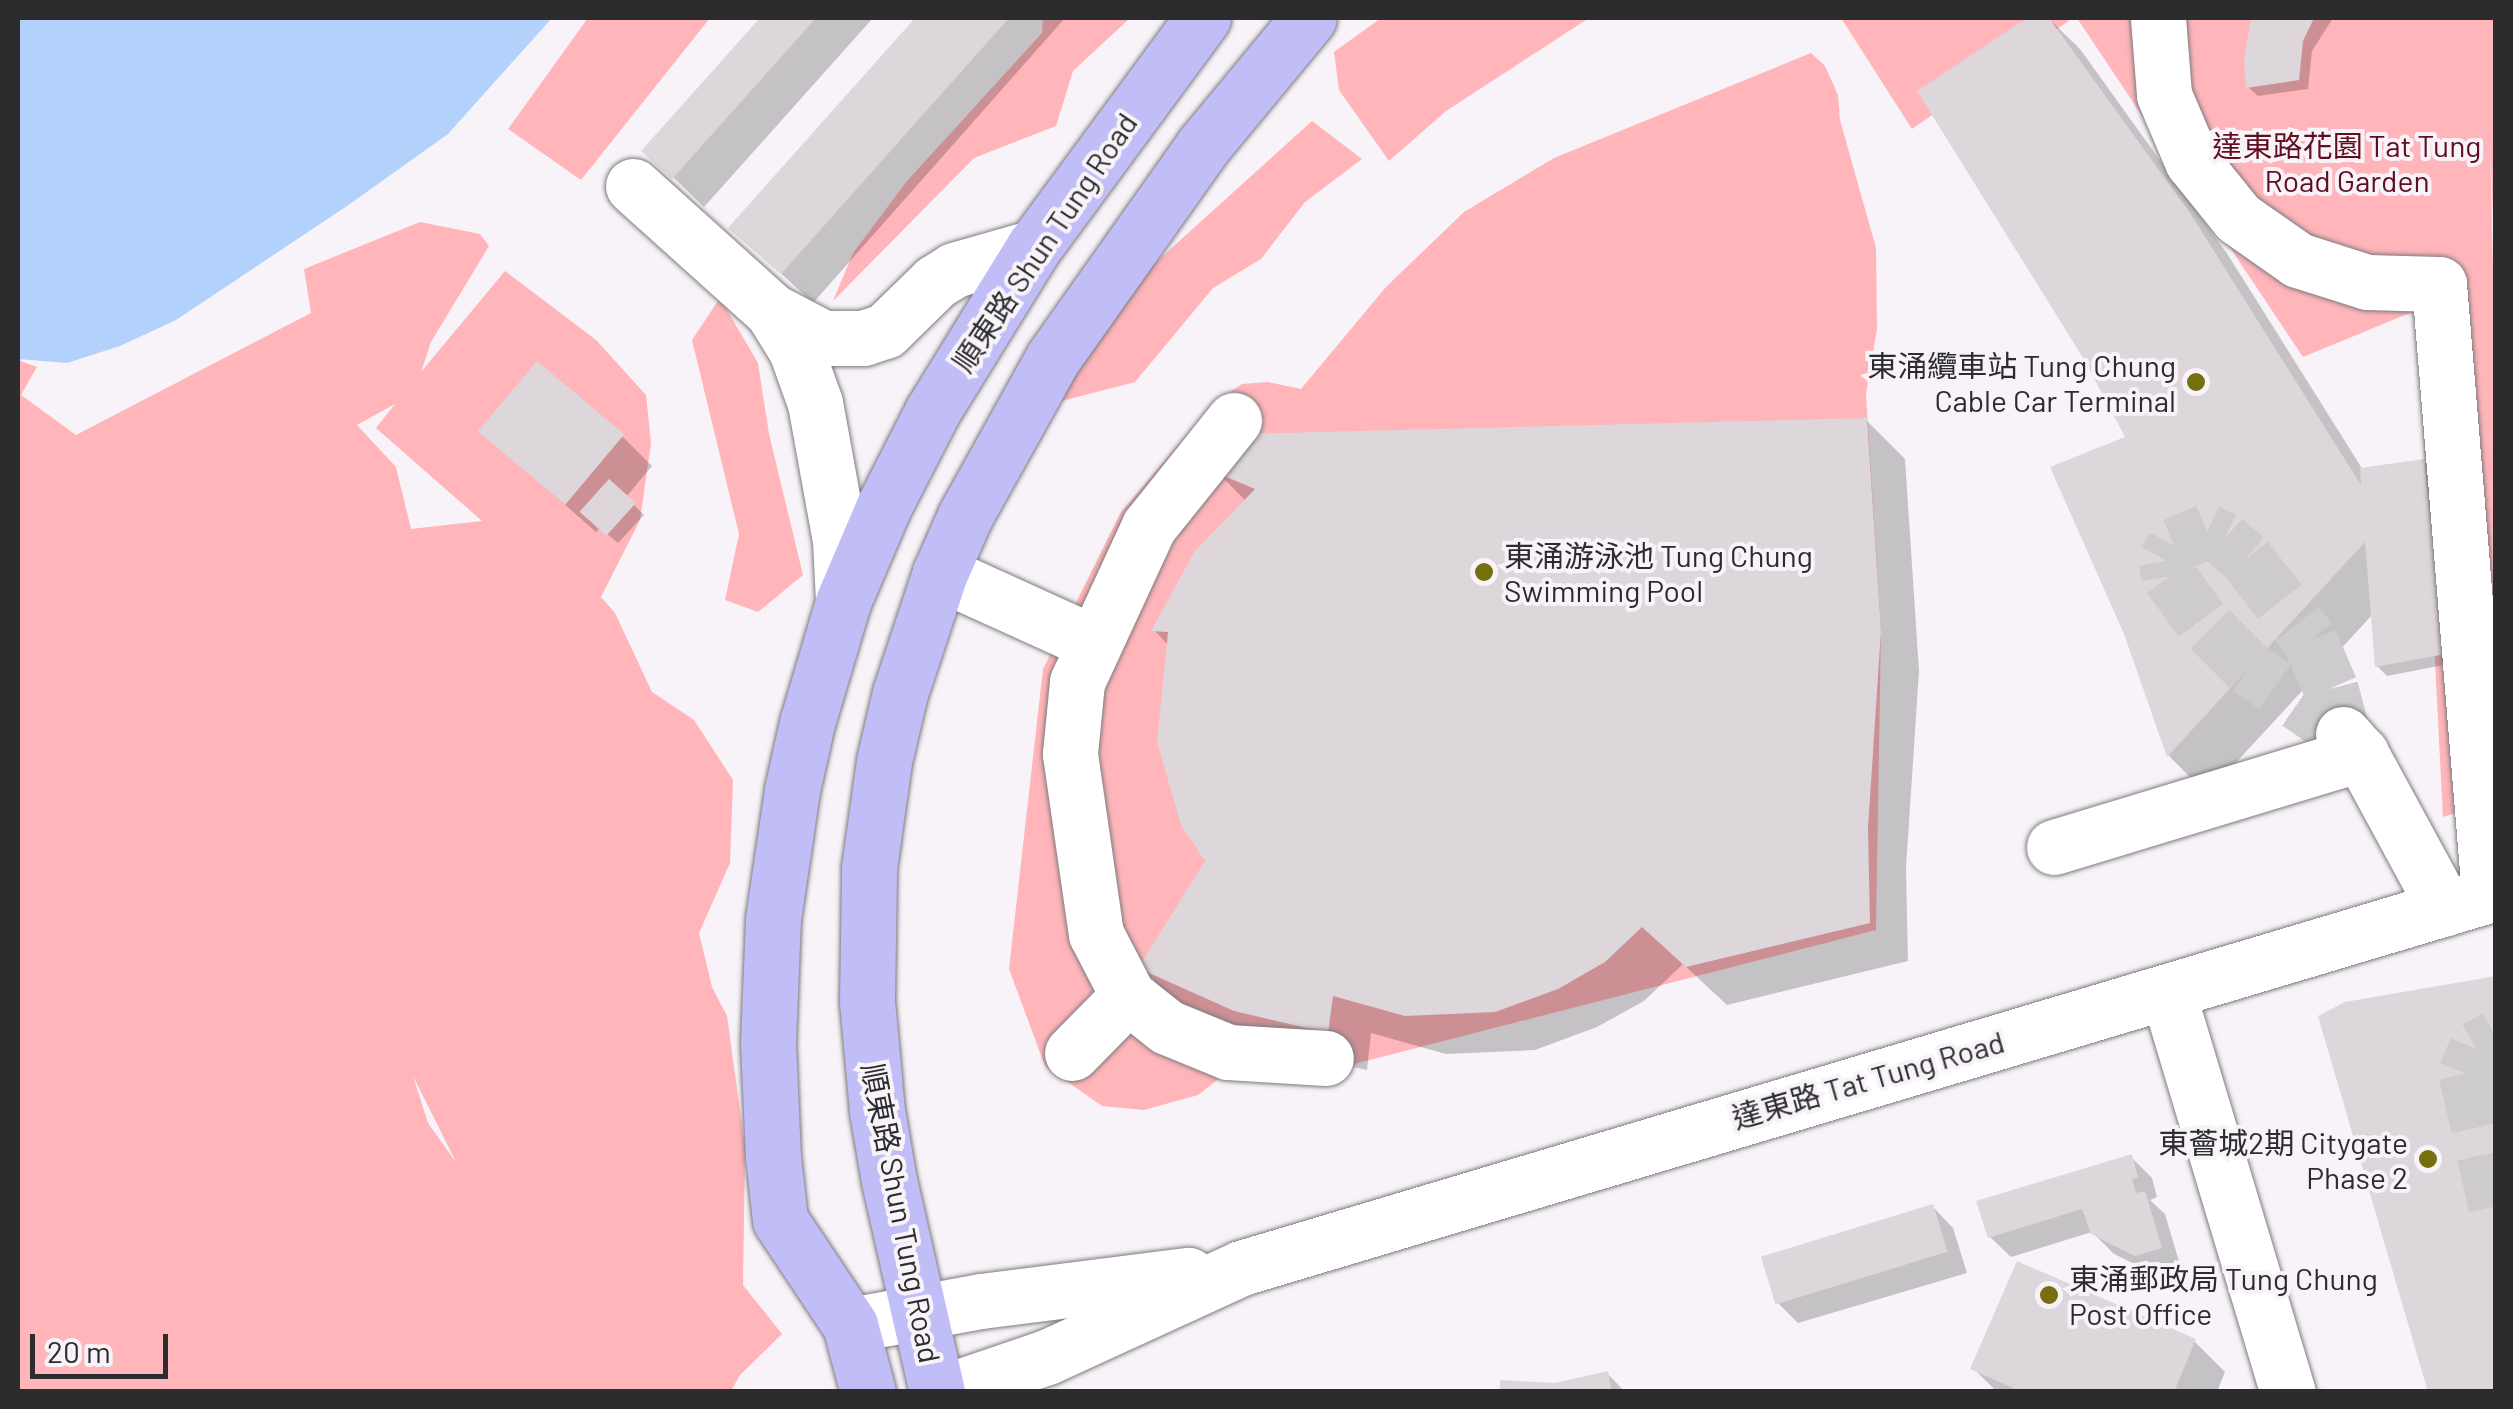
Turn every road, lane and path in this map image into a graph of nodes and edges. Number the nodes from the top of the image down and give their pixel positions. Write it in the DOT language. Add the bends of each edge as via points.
graph roads {
  1 [pos="1203,18"];
  2 [pos="1309,18"];
  3 [pos="2158,18"];
  4 [pos="664,200"];
  5 [pos="1034,247"];
  6 [pos="772,311"];
  7 [pos="1234,420"];
  8 [pos="940,573"];
  9 [pos="843,602"];
  10 [pos="1090,641"];
  11 [pos="2054,846"];
  12 [pos="2477,899"];
  13 [pos="2168,993"];
  14 [pos="1128,996"];
  15 [pos="1072,1053"];
  16 [pos="1326,1058"];
  17 [pos="1242,1268"];
  18 [pos="920,1312"];
  19 [pos="850,1325"];
  20 [pos="868,1392"];
  21 [pos="941,1392"];
  22 [pos="2288,1392"];
  1 -- 5 [label="main road, 順東路 Shun Tung Road"];
  2 -- 8 [label="main road, 順東路 Shun Tung Road" via="1203,146 1072,330 1004,443"];
  3 -- 12 [label="street" via="2164,95 2192,161 2238,218 2298,260 2367,282 2439,284"];
  4 -- 6 [label="street"];
  5 -- 6 [label="street" via="954,270 902,318 864,338 824,338"];
  5 -- 9 [label="main road, 順東路 Shun Tung Road" via="932,412"];
  6 -- 9 [label="street" via="796,350 815,403 840,540"];
  7 -- 10 [label="street" via="1149,526"];
  8 -- 10 [label="street"];
  8 -- 18 [label="main road, 順東路 Shun Tung Road" via="884,761 866,932 876,1111"];
  9 -- 19 [label="main road, 順東路 Shun Tung Road" via="784,835 768,1043 780,1220"];
  10 -- 14 [label="street" via="1077,682 1070,754 1096,934"];
  11 -- 12 [label="street" via="2352,744"];
  12 -- 13 [label="street, 達東路 Tat Tung Road"];
  13 -- 17 [label="street, 達東路 Tat Tung Road"];
  13 -- 22 [label="street"];
  14 -- 15 [label="street"];
  14 -- 16 [label="street" via="1167,1027 1228,1052"];
  17 -- 18 [label="street, 達東路 Tat Tung Road"];
  17 -- 21 [label="street, 達東路 Tat Tung Road" via="1047,1357"];
  18 -- 19 [label="street, 達東路 Tat Tung Road"];
  18 -- 21 [label="main road, 順東路 Shun Tung Road"];
  19 -- 20 [label="main road, 順東路 Shun Tung Road"];
}
